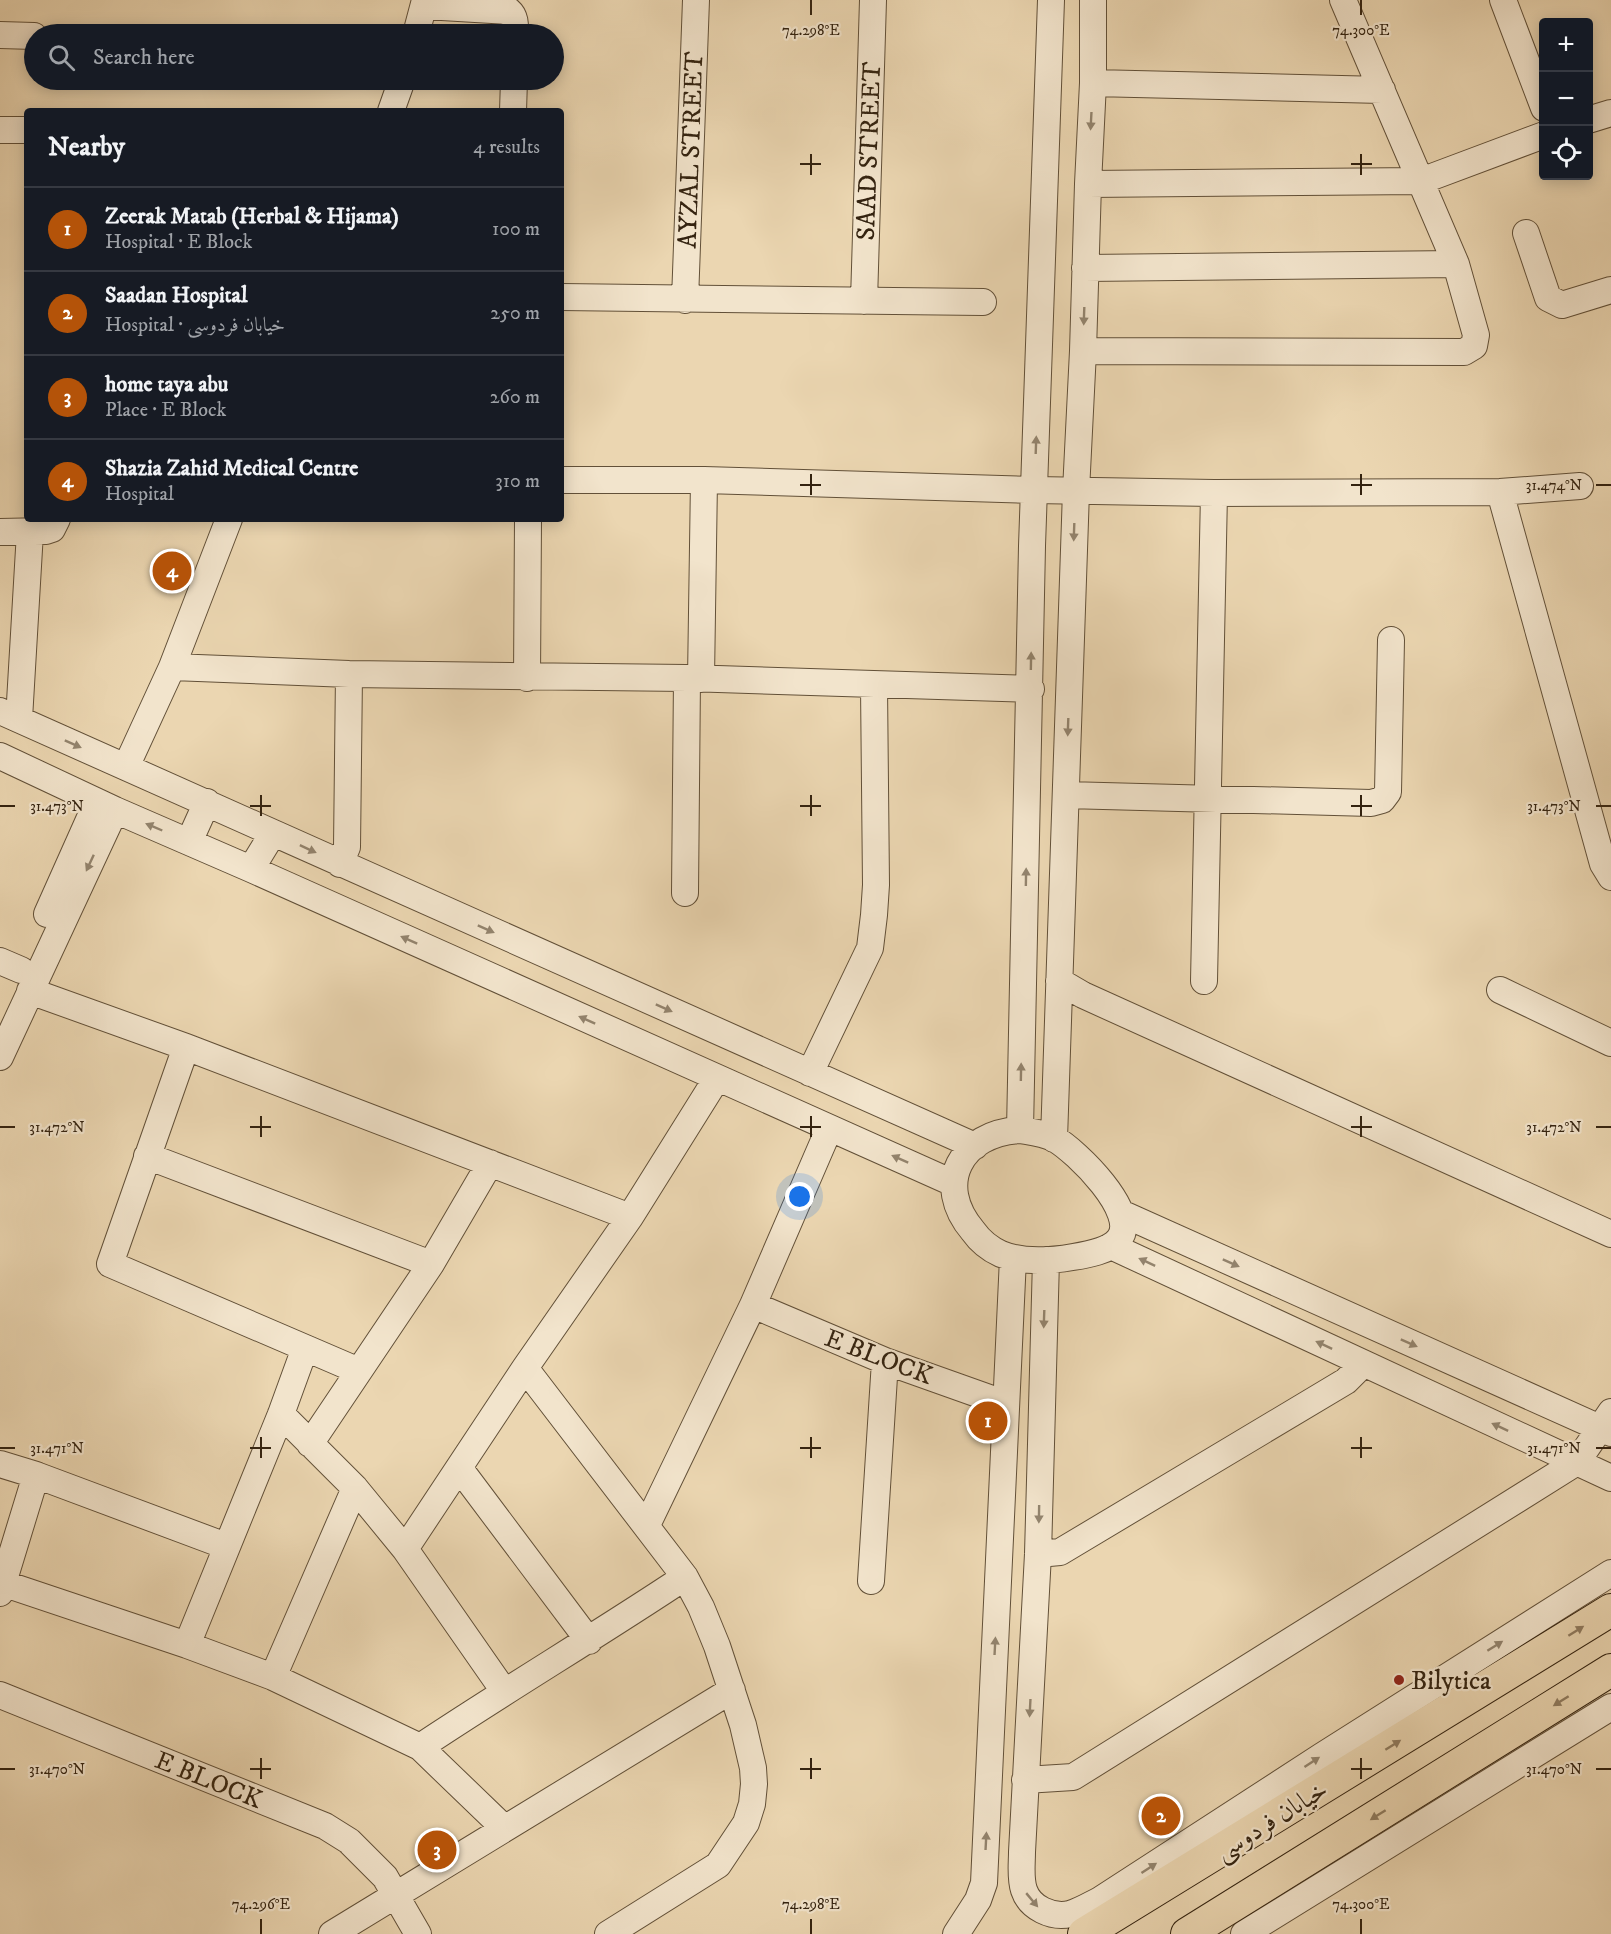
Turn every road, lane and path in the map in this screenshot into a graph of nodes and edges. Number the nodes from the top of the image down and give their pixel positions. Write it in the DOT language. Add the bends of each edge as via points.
graph roads {
  1 [pos="696,0"];
  2 [pos="873,0"];
  3 [pos="1051,0"];
  4 [pos="1093,0"];
  5 [pos="1343,0"];
  6 [pos="1503,0"];
  7 [pos="425,3"];
  8 [pos="419,24"];
  9 [pos="515,24"];
  10 [pos="0,35"];
  11 [pos="24,36"];
  12 [pos="1093,83"];
  13 [pos="398,90"];
  14 [pos="514,90"];
  15 [pos="1382,90"];
  16 [pos="1539,95"];
  17 [pos="392,108"];
  18 [pos="513,108"];
  19 [pos="1611,113"];
  20 [pos="1593,118"];
  21 [pos="0,130"];
  22 [pos="24,130"];
  23 [pos="1539,137"];
  24 [pos="1421,181"];
  25 [pos="1088,184"];
  26 [pos="1526,233"];
  27 [pos="1456,264"];
  28 [pos="1085,268"];
  29 [pos="1610,295"];
  30 [pos="564,297"];
  31 [pos="685,300"];
  32 [pos="864,301"];
  33 [pos="983,302"];
  34 [pos="1083,351"];
  35 [pos="564,480"];
  36 [pos="705,480"];
  37 [pos="1580,486"];
  38 [pos="1034,490"];
  39 [pos="1076,491"];
  40 [pos="1500,492"];
  41 [pos="1214,493"];
  42 [pos="56,522"];
  43 [pos="228,522"];
  44 [pos="528,522"];
  45 [pos="0,532"];
  46 [pos="30,532"];
  47 [pos="1391,640"];
  48 [pos="172,667"];
  49 [pos="349,674"];
  50 [pos="526,678"];
  51 [pos="694,679"];
  52 [pos="874,686"];
  53 [pos="1031,689"];
  54 [pos="19,720"];
  55 [pos="11,761"];
  56 [pos="126,767"];
  57 [pos="1066,795"];
  58 [pos="1208,798"];
  59 [pos="207,802"];
  60 [pos="106,806"];
  61 [pos="273,832"];
  62 [pos="189,842"];
  63 [pos="340,864"];
  64 [pos="251,869"];
  65 [pos="1611,877"];
  66 [pos="685,893"];
  67 [pos="17,974"];
  68 [pos="1059,981"];
  69 [pos="1204,981"];
  70 [pos="1500,990"];
  71 [pos="0,1018"];
  72 [pos="1611,1043"];
  73 [pos="186,1047"];
  74 [pos="0,1057"];
  75 [pos="810,1072"];
  76 [pos="717,1078"];
  77 [pos="829,1129"];
  78 [pos="1020,1130"];
  79 [pos="1054,1139"];
  80 [pos="975,1146"];
  81 [pos="147,1156"];
  82 [pos="490,1163"];
  83 [pos="953,1183"];
  84 [pos="1121,1213"];
  85 [pos="630,1217"];
  86 [pos="1611,1234"];
  87 [pos="1111,1246"];
  88 [pos="1013,1258"];
  89 [pos="1046,1260"];
  90 [pos="430,1264"];
  91 [pos="753,1305"];
  92 [pos="305,1348"];
  93 [pos="885,1361"];
  94 [pos="1363,1364"];
  95 [pos="525,1368"];
  96 [pos="359,1371"];
  97 [pos="1006,1404"];
  98 [pos="281,1414"];
  99 [pos="1607,1424"];
  100 [pos="310,1444"];
  101 [pos="1577,1462"];
  102 [pos="0,1464"];
  103 [pos="460,1469"];
  104 [pos="36,1475"];
  105 [pos="1611,1478"];
  106 [pos="355,1488"];
  107 [pos="647,1525"];
  108 [pos="226,1546"];
  109 [pos="405,1550"];
  110 [pos="1038,1554"];
  111 [pos="1611,1573"];
  112 [pos="685,1577"];
  113 [pos="872,1581"];
  114 [pos="1,1588"];
  115 [pos="1611,1610"];
  116 [pos="589,1641"];
  117 [pos="187,1645"];
  118 [pos="1607,1668"];
  119 [pos="273,1677"];
  120 [pos="732,1690"];
  121 [pos="504,1691"];
  122 [pos="0,1695"];
  123 [pos="1611,1707"];
  124 [pos="420,1748"];
  125 [pos="1026,1780"];
  126 [pos="504,1828"];
  127 [pos="395,1895"];
  128 [pos="1105,1910"];
  129 [pos="332,1934"];
  130 [pos="418,1934"];
  131 [pos="608,1934"];
  132 [pos="956,1934"];
  133 [pos="1084,1934"];
  134 [pos="1186,1934"];
  135 [pos="1244,1934"];
  1 -- 31 [label="street, AYZAL STREET"];
  2 -- 32 [label="street, SAAD STREET"];
  38 -- 3 [label="street, one-way"];
  4 -- 12 [label="street"];
  5 -- 15 [label="street"];
  6 -- 16 [label="street"];
  7 -- 8 [label="street"];
  7 -- 9 [label="street" via="509,11"];
  10 -- 11 [label="street"];
  12 -- 15 [label="street"];
  12 -- 25 [label="street, one-way"];
  13 -- 17 [label="street"];
  14 -- 18 [label="street"];
  15 -- 24 [label="street"];
  19 -- 20 [label="street"];
  21 -- 22 [label="street"];
  23 -- 24 [label="street"];
  24 -- 25 [label="street"];
  24 -- 27 [label="street"];
  25 -- 28 [label="street"];
  26 -- 29 [label="street" via="1548,298 1562,305"];
  27 -- 28 [label="street"];
  27 -- 34 [label="street" via="1476,335 1474,346 1464,352"];
  28 -- 34 [label="street, one-way"];
  30 -- 31 [label="street"];
  31 -- 32 [label="street"];
  32 -- 33 [label="street"];
  34 -- 39 [label="street"];
  35 -- 36 [label="street"];
  36 -- 38 [label="street"];
  36 -- 51 [label="street"];
  37 -- 40 [label="street"];
  38 -- 39 [label="street"];
  53 -- 38 [label="street, one-way"];
  39 -- 41 [label="street"];
  39 -- 57 [label="street, one-way"];
  40 -- 41 [label="street"];
  40 -- 65 [label="street" via="1603,864"];
  41 -- 58 [label="street"];
  42 -- 46 [label="street" via="52,529"];
  43 -- 48 [label="street"];
  44 -- 50 [label="street"];
  45 -- 46 [label="street"];
  46 -- 54 [label="street"];
  47 -- 58 [label="street" via="1388,792 1382,800 1371,803"];
  48 -- 49 [label="street"];
  48 -- 56 [label="street"];
  49 -- 50 [label="street"];
  49 -- 63 [label="street" via="347,847"];
  50 -- 51 [label="street"];
  51 -- 52 [label="street"];
  51 -- 66 [label="street"];
  52 -- 53 [label="street"];
  52 -- 75 [label="street" via="876,885 870,948"];
  78 -- 53 [label="street, one-way"];
  54 -- 55 [label="street"];
  54 -- 56 [label="street, one-way"];
  55 -- 60 [label="street"];
  56 -- 59 [label="street"];
  57 -- 58 [label="street"];
  57 -- 68 [label="street"];
  58 -- 69 [label="street"];
  59 -- 61 [label="street"];
  59 -- 62 [label="street"];
  62 -- 60 [label="street, one-way"];
  60 -- 67 [label="street"];
  61 -- 63 [label="street, one-way"];
  61 -- 64 [label="street"];
  62 -- 64 [label="street"];
  63 -- 75 [label="street, one-way"];
  76 -- 64 [label="street, one-way"];
  67 -- 71 [label="street"];
  67 -- 73 [label="street"];
  67 -- 74 [label="street"];
  68 -- 79 [label="street"];
  68 -- 86 [label="street"];
  70 -- 72 [label="street"];
  73 -- 81 [label="street"];
  73 -- 82 [label="street"];
  75 -- 80 [label="street"];
  76 -- 77 [label="street"];
  76 -- 85 [label="street"];
  83 -- 77 [label="street, one-way"];
  77 -- 91 [label="street"];
  78 -- 79 [label="street"];
  78 -- 80 [label="street" via="994,1134"];
  79 -- 84 [label="street" via="1092,1170"];
  80 -- 83 [label="street" via="960,1164"];
  81 -- 90 [label="street"];
  81 -- 92 [label="street" via="110,1264"];
  82 -- 85 [label="street"];
  82 -- 90 [label="street"];
  83 -- 88 [label="street" via="956,1203 968,1226 994,1250"];
  84 -- 87 [label="street" via="1123,1231"];
  84 -- 99 [label="street, one-way"];
  85 -- 95 [label="street"];
  87 -- 89 [label="street" via="1075,1257"];
  94 -- 87 [label="street, one-way"];
  88 -- 89 [label="street"];
  88 -- 97 [label="street"];
  89 -- 110 [label="street, one-way"];
  90 -- 96 [label="street"];
  91 -- 93 [label="street, E BLOCK"];
  91 -- 107 [label="street"];
  92 -- 96 [label="street"];
  92 -- 98 [label="street"];
  93 -- 97 [label="street, E BLOCK"];
  93 -- 113 [label="street"];
  101 -- 94 [label="street, one-way"];
  94 -- 110 [label="street" via="1346,1381 1060,1552"];
  95 -- 103 [label="street"];
  95 -- 107 [label="street"];
  96 -- 100 [label="street"];
  132 -- 97 [label="street, one-way" via="978,1900 984,1882"];
  98 -- 100 [label="street"];
  98 -- 108 [label="street"];
  99 -- 101 [label="street"];
  100 -- 106 [label="street"];
  101 -- 105 [label="street"];
  101 -- 125 [label="street" via="1073,1777"];
  102 -- 104 [label="street"];
  103 -- 109 [label="street"];
  103 -- 116 [label="street"];
  104 -- 108 [label="street"];
  104 -- 114 [label="street"];
  106 -- 109 [label="street"];
  106 -- 119 [label="street"];
  107 -- 112 [label="street"];
  108 -- 117 [label="street"];
  109 -- 121 [label="street"];
  110 -- 125 [label="street, one-way"];
  128 -- 111 [label="street, one-way" via="1322,1756"];
  112 -- 116 [label="street"];
  112 -- 120 [label="street" via="705,1616"];
  114 -- 117 [label="street"];
  128 -- 115 [label="main road, خیابان فردوسی, one-way"];
  116 -- 121 [label="street"];
  117 -- 119 [label="street"];
  118 -- 134 [label="main road, خیابان فردوسی, one-way"];
  119 -- 124 [label="street"];
  120 -- 126 [label="street"];
  120 -- 131 [label="street" via="753,1768 754,1784 746,1822 718,1865"];
  121 -- 124 [label="street"];
  122 -- 127 [label="street, E BLOCK" via="325,1826 373,1864 386,1877"];
  123 -- 135 [label="street"];
  124 -- 126 [label="street"];
  125 -- 128 [label="street, one-way" via="1022,1875 1027,1895 1037,1907 1055,1915"];
  126 -- 127 [label="street"];
  127 -- 129 [label="street"];
  127 -- 130 [label="street, E BLOCK"];
  128 -- 133 [label="main road, خیابان فردوسی"];
}
